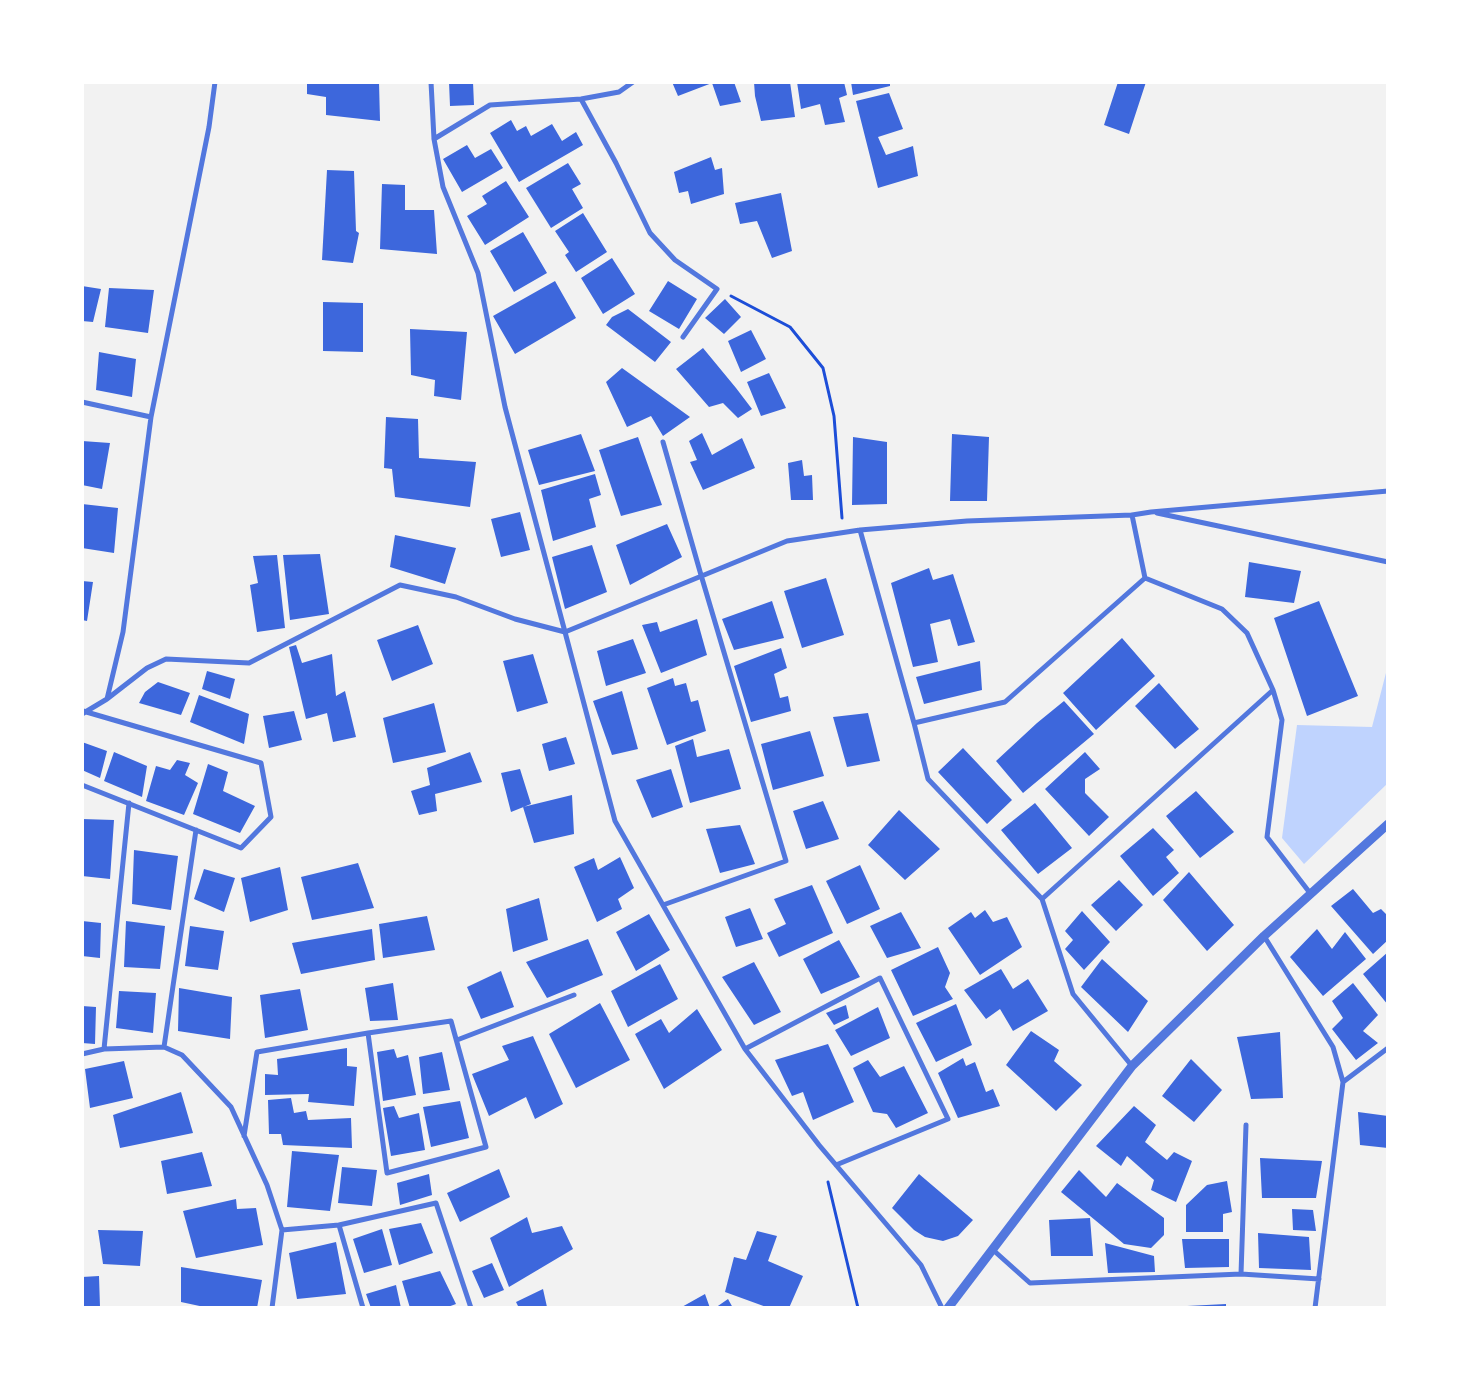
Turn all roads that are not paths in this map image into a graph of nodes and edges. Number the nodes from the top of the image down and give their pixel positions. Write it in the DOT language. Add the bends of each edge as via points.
graph roads {
  1 [pos="215,82"];
  2 [pos="431,82"];
  3 [pos="633,82"];
  4 [pos="580,99"];
  5 [pos="434,139"];
  6 [pos="684,337"];
  7 [pos="82,402"];
  8 [pos="151,417"];
  9 [pos="664,442"];
  10 [pos="1388,491"];
  11 [pos="1151,512"];
  12 [pos="1132,515"];
  13 [pos="860,530"];
  14 [pos="1388,562"];
  15 [pos="701,576"];
  16 [pos="1145,578"];
  17 [pos="565,632"];
  18 [pos="1273,690"];
  19 [pos="107,699"];
  20 [pos="83,712"];
  21 [pos="914,723"];
  22 [pos="82,784"];
  23 [pos="129,803"];
  24 [pos="1388,824"];
  25 [pos="196,830"];
  26 [pos="1310,893"];
  27 [pos="1042,899"];
  28 [pos="663,905"];
  29 [pos="1264,936"];
  30 [pos="574,995"];
  31 [pos="368,1033"];
  32 [pos="457,1040"];
  33 [pos="164,1047"];
  34 [pos="1388,1048"];
  35 [pos="104,1049"];
  36 [pos="745,1049"];
  37 [pos="82,1054"];
  38 [pos="1132,1066"];
  39 [pos="1343,1082"];
  40 [pos="1246,1125"];
  41 [pos="244,1136"];
  42 [pos="836,1165"];
  43 [pos="339,1225"];
  44 [pos="282,1230"];
  45 [pos="992,1249"];
  46 [pos="1241,1274"];
  47 [pos="1319,1279"];
  48 [pos="272,1308"];
  49 [pos="363,1308"];
  50 [pos="471,1308"];
  51 [pos="942,1308"];
  52 [pos="948,1308"];
  53 [pos="1315,1308"];
  1 -- 8 [label="street" via="209,127"];
  2 -- 5 [label="street"];
  3 -- 4 [label="street" via="619,92"];
  4 -- 5 [label="street" via="490,105"];
  4 -- 6 [label="street" via="650,233 674,260 717,289"];
  5 -- 17 [label="street" via="443,187 478,273 506,407"];
  7 -- 8 [label="street"];
  8 -- 19 [label="street" via="123,632"];
  9 -- 15 [label="street"];
  10 -- 11 [label="street"];
  11 -- 12 [label="street"];
  11 -- 14 [label="street"];
  12 -- 13 [label="street" via="967,521"];
  12 -- 16 [label="street"];
  13 -- 15 [label="street" via="787,541"];
  13 -- 21 [label="street"];
  15 -- 17 [label="street"];
  15 -- 28 [label="street" via="786,861"];
  16 -- 18 [label="street" via="1222,608 1247,633"];
  16 -- 21 [label="street" via="1005,702"];
  17 -- 19 [label="street" via="456,598 400,585 249,663 166,659 146,668"];
  17 -- 28 [label="street" via="615,821"];
  18 -- 26 [label="street" via="1282,720 1267,837"];
  18 -- 27 [label="street"];
  19 -- 20 [label="street"];
  20 -- 25 [label="street" via="261,763 271,818 241,848"];
  21 -- 27 [label="street" via="928,779"];
  22 -- 23 [label="street"];
  23 -- 25 [label="street"];
  23 -- 35 [label="street"];
  24 -- 26 [label="street"];
  25 -- 33 [label="street"];
  26 -- 29 [label="street"];
  27 -- 38 [label="street" via="1073,994"];
  28 -- 36 [label="street"];
  29 -- 38 [label="street"];
  29 -- 39 [label="street" via="1333,1047"];
  30 -- 32 [label="street"];
  31 -- 32 [label="street" via="451,1021"];
  31 -- 32 [label="street" via="387,1172 486,1147"];
  31 -- 41 [label="street" via="257,1052"];
  33 -- 35 [label="street"];
  33 -- 41 [label="street" via="182,1055 231,1107"];
  34 -- 39 [label="street"];
  35 -- 37 [label="street"];
  36 -- 42 [label="street"];
  36 -- 42 [label="street" via="880,978 948,1119"];
  38 -- 45 [label="street"];
  39 -- 47 [label="street"];
  40 -- 46 [label="street"];
  41 -- 44 [label="street" via="267,1185"];
  42 -- 51 [label="street" via="921,1265"];
  43 -- 44 [label="street"];
  43 -- 49 [label="street"];
  43 -- 50 [label="street" via="436,1203"];
  44 -- 48 [label="street"];
  45 -- 46 [label="street" via="1030,1282"];
  45 -- 52 [label="street"];
  46 -- 47 [label="street"];
  47 -- 53 [label="street"];
}
